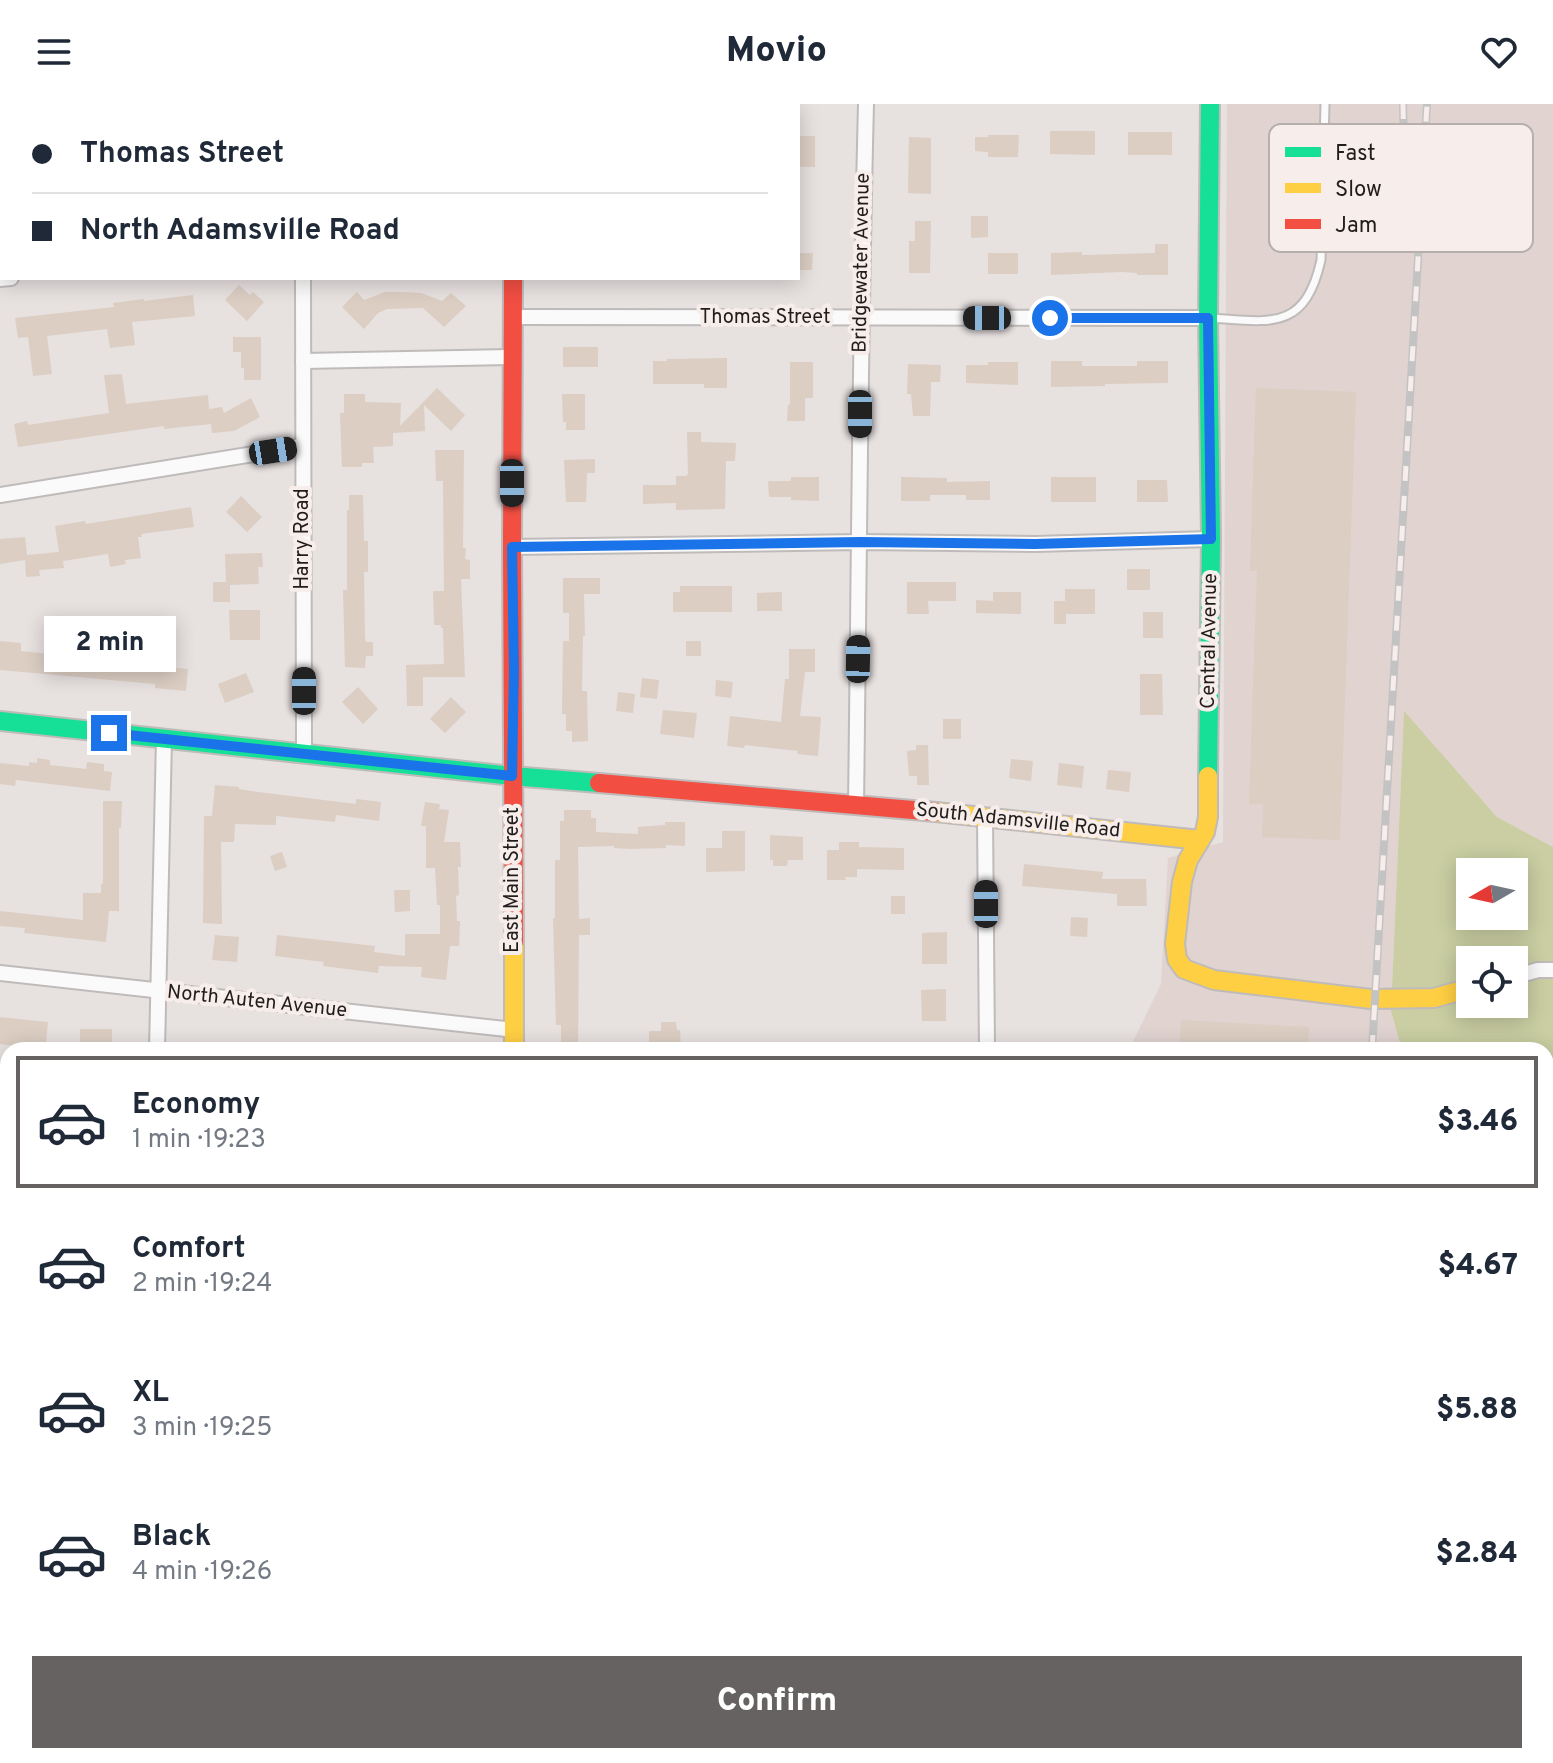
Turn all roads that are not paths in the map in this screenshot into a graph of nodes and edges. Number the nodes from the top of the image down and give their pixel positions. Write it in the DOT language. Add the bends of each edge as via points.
graph roads {
  1 [pos="866,104"];
  2 [pos="1210,104"];
  3 [pos="1325,104"];
  4 [pos="1324,124"];
  5 [pos="1321,252"];
  6 [pos="303,280"];
  7 [pos="513,280"];
  8 [pos="514,317"];
  9 [pos="1208,318"];
  10 [pos="860,319"];
  11 [pos="513,357"];
  12 [pos="303,361"];
  13 [pos="303,446"];
  14 [pos="0,495"];
  15 [pos="1211,539"];
  16 [pos="860,542"];
  17 [pos="512,547"];
  18 [pos="0,721"];
  19 [pos="164,739"];
  20 [pos="304,752"];
  21 [pos="512,776"];
  22 [pos="856,806"];
  23 [pos="985,816"];
  24 [pos="1200,840"];
  25 [pos="1553,970"];
  26 [pos="0,973"];
  27 [pos="1528,973"];
  28 [pos="159,991"];
  29 [pos="1456,992"];
  30 [pos="514,1030"];
  31 [pos="157,1042"];
  32 [pos="514,1042"];
  33 [pos="987,1042"];
  1 -- 10 [label="street, Bridgewater Avenue"];
  2 -- 9 [label="street, Central Avenue"];
  3 -- 4 [label="lane"];
  5 -- 9 [label="lane" via="1316,282 1293,313 1260,321"];
  6 -- 12 [label="street, Harry Road"];
  7 -- 8 [label="street, East Main Street"];
  8 -- 10 [label="street, Thomas Street"];
  8 -- 11 [label="street, East Main Street"];
  9 -- 10 [label="street, Thomas Street"];
  9 -- 15 [label="street, Central Avenue"];
  10 -- 16 [label="street, Bridgewater Avenue"];
  11 -- 12 [label="street"];
  11 -- 17 [label="street, East Main Street"];
  12 -- 13 [label="street, Harry Road"];
  13 -- 14 [label="street"];
  13 -- 20 [label="street, Harry Road"];
  15 -- 16 [label="street"];
  15 -- 24 [label="street, Central Avenue" via="1208,817"];
  16 -- 17 [label="street"];
  16 -- 22 [label="street, Bridgewater Avenue"];
  17 -- 21 [label="street, East Main Street"];
  18 -- 19 [label="street, South Adamsville Road"];
  19 -- 20 [label="street, South Adamsville Road"];
  19 -- 28 [label="street"];
  20 -- 21 [label="street, South Adamsville Road"];
  21 -- 22 [label="street, South Adamsville Road"];
  21 -- 30 [label="street, East Main Street"];
  22 -- 23 [label="street, South Adamsville Road"];
  23 -- 24 [label="street, South Adamsville Road"];
  23 -- 33 [label="street"];
  24 -- 29 [label="street" via="1182,882 1175,944 1184,969 1214,980 1371,999 1434,998"];
  25 -- 27 [label="street"];
  26 -- 28 [label="street, North Auten Avenue"];
  28 -- 30 [label="street, North Auten Avenue"];
  28 -- 31 [label="street"];
  30 -- 32 [label="street, East Main Street"];
}
